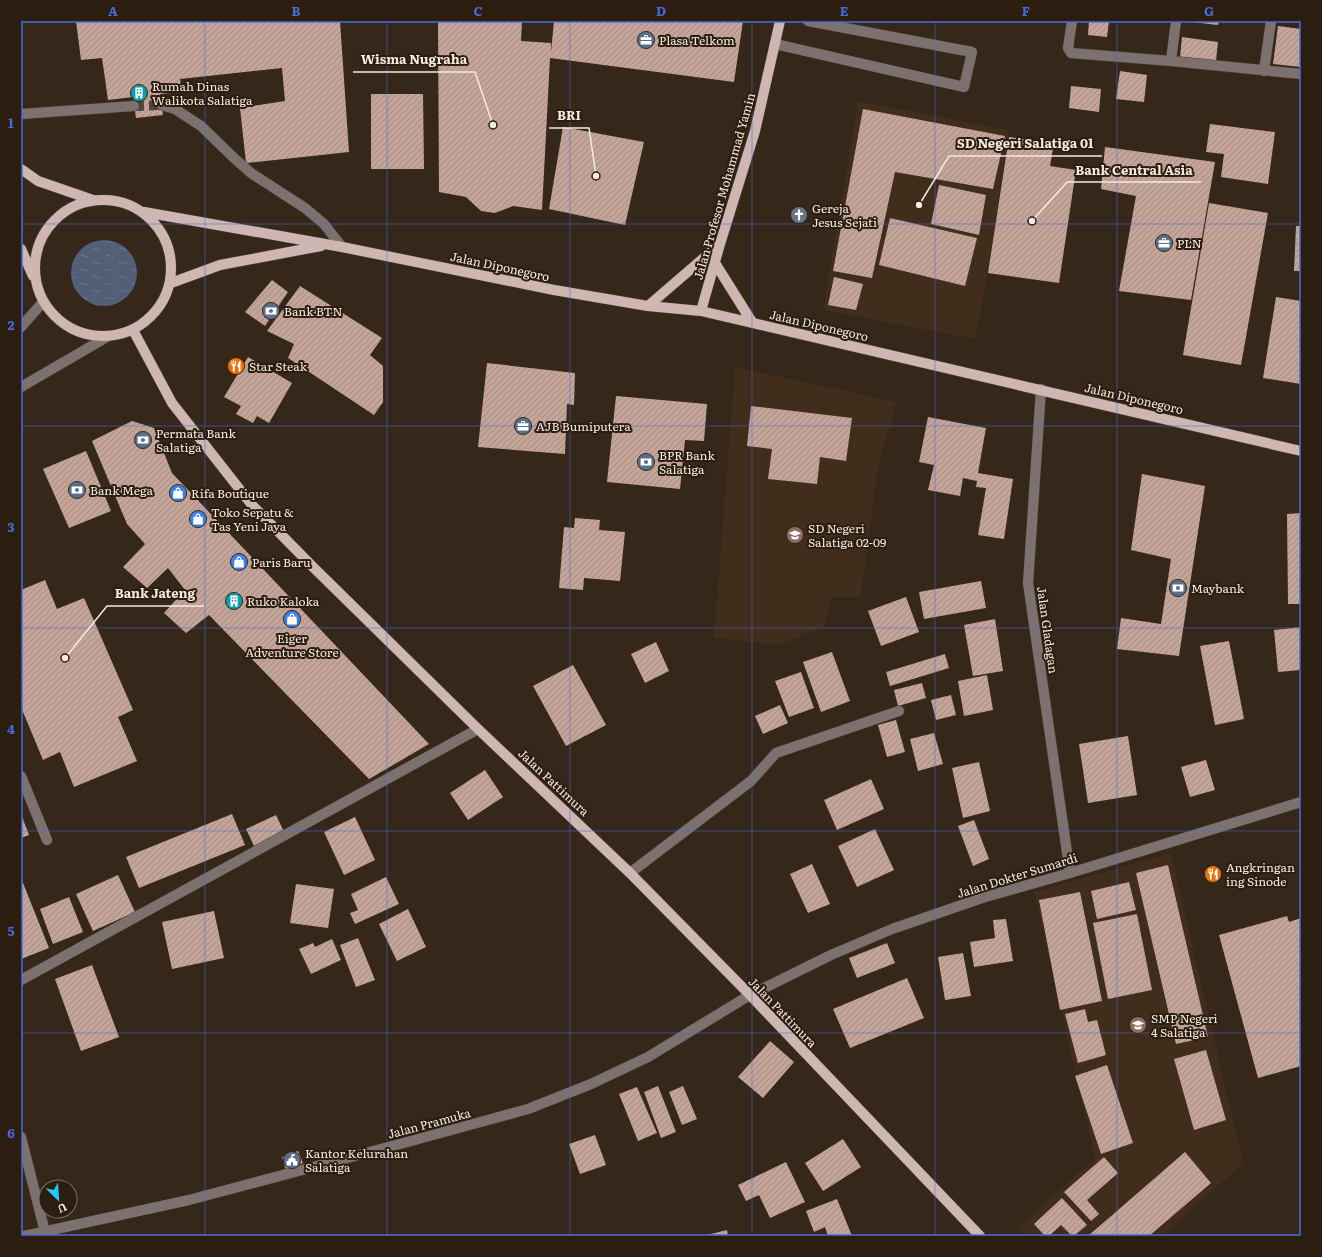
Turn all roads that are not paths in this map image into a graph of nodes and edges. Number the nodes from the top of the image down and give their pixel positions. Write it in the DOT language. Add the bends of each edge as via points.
graph roads {
  1 [pos="780,21"];
  2 [pos="808,21"];
  3 [pos="1072,21"];
  4 [pos="1176,21"];
  5 [pos="1271,21"];
  6 [pos="775,44"];
  7 [pos="1171,61"];
  8 [pos="1264,71"];
  9 [pos="1301,74"];
  10 [pos="162,105"];
  11 [pos="134,106"];
  12 [pos="21,114"];
  13 [pos="21,170"];
  14 [pos="92,200"];
  15 [pos="144,212"];
  16 [pos="720,244"];
  17 [pos="327,245"];
  18 [pos="342,247"];
  19 [pos="21,249"];
  20 [pos="715,263"];
  21 [pos="36,283"];
  22 [pos="171,283"];
  23 [pos="43,302"];
  24 [pos="648,306"];
  25 [pos="701,310"];
  26 [pos="752,322"];
  27 [pos="21,327"];
  28 [pos="133,330"];
  29 [pos="107,337"];
  30 [pos="21,387"];
  31 [pos="1041,389"];
  32 [pos="1301,451"];
  33 [pos="898,711"];
  34 [pos="478,729"];
  35 [pos="21,776"];
  36 [pos="1301,802"];
  37 [pos="47,840"];
  38 [pos="630,873"];
  39 [pos="1070,873"];
  40 [pos="21,980"];
  41 [pos="750,995"];
  42 [pos="21,1137"];
  43 [pos="45,1233"];
  44 [pos="24,1236"];
  45 [pos="980,1236"];
  1 -- 6 [label="main road, Jalan Profesor Mohammad Yamin"];
  2 -- 6 [label="street" via="972,52 964,87"];
  3 -- 7 [label="street" via="1068,48 1071,52"];
  4 -- 7 [label="street"];
  5 -- 8 [label="street"];
  6 -- 16 [label="main road, Jalan Profesor Mohammad Yamin" via="755,131"];
  7 -- 8 [label="street"];
  8 -- 9 [label="street"];
  10 -- 18 [label="street" via="175,109 201,126 251,173 305,208 324,224"];
  11 -- 12 [label="street"];
  13 -- 14 [label="main road" via="38,181"];
  14 -- 15 [label="main road" via="110,199"];
  14 -- 21 [label="main road" via="71,207 53,221 41,239 35,261"];
  15 -- 17 [label="main road, Jalan Diponegoro"];
  15 -- 22 [label="main road" via="158,226 168,243 172,263"];
  16 -- 20 [label="main road, Jalan Profesor Mohammad Yamin"];
  16 -- 24 [label="main road"];
  17 -- 18 [label="main road, Jalan Diponegoro"];
  17 -- 22 [label="main road, Jalan Diponegoro" via="220,265"];
  18 -- 24 [label="main road, Jalan Diponegoro" via="554,290"];
  19 -- 21 [label="main road"];
  20 -- 25 [label="main road, Jalan Profesor Mohammad Yamin"];
  20 -- 26 [label="main road"];
  21 -- 23 [label="main road"];
  22 -- 28 [label="main road" via="166,298 157,310 146,322"];
  23 -- 27 [label="street"];
  23 -- 29 [label="main road" via="55,317 70,328 88,335"];
  24 -- 25 [label="main road, Jalan Diponegoro"];
  25 -- 26 [label="main road, Jalan Diponegoro"];
  26 -- 31 [label="main road, Jalan Diponegoro"];
  28 -- 29 [label="main road"];
  28 -- 34 [label="main road, Jalan Pattimura" via="172,403 252,505"];
  29 -- 30 [label="street"];
  31 -- 32 [label="main road, Jalan Diponegoro"];
  31 -- 39 [label="street, Jalan Gladagan" via="1028,582"];
  33 -- 38 [label="street" via="776,753 751,781"];
  34 -- 38 [label="main road, Jalan Pattimura"];
  34 -- 40 [label="street"];
  35 -- 37 [label="street"];
  36 -- 39 [label="street, Jalan Dokter Sumardi"];
  38 -- 41 [label="main road, Jalan Pattimura"];
  39 -- 41 [label="street, Jalan Dokter Sumardi" via="985,897 892,929 831,955"];
  41 -- 43 [label="street, Jalan Pramuka" via="648,1057 591,1084 528,1108 189,1200"];
  41 -- 45 [label="main road, Jalan Pattimura"];
  42 -- 43 [label="street"];
  43 -- 44 [label="street, Jalan Pramuka"];
}
